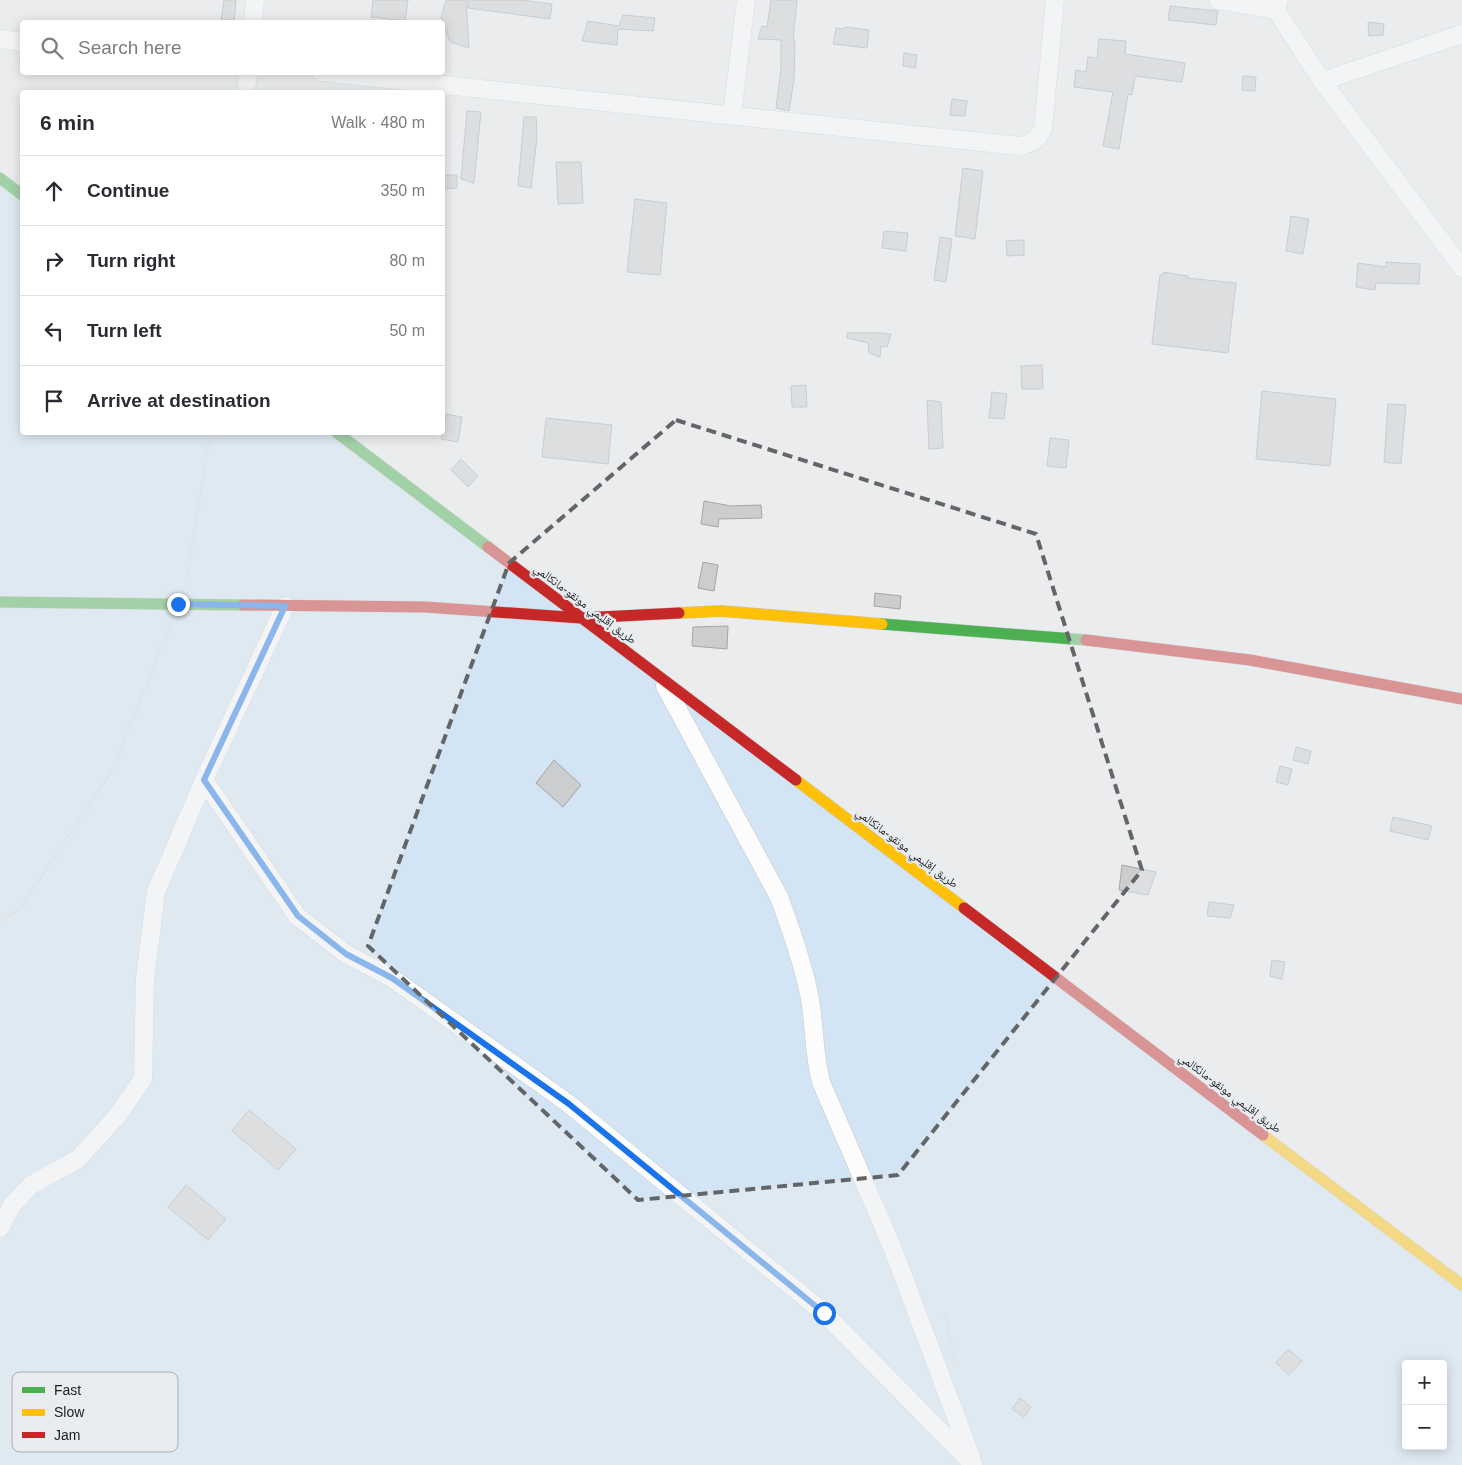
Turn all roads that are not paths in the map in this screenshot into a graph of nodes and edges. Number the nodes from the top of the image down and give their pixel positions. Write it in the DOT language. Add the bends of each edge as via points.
graph roads {
  1 [pos="255,0"];
  2 [pos="746,0"];
  3 [pos="1055,0"];
  4 [pos="1218,0"];
  5 [pos="1277,5"];
  6 [pos="253,20"];
  7 [pos="1462,34"];
  8 [pos="0,39"];
  9 [pos="20,42"];
  10 [pos="248,75"];
  11 [pos="351,75"];
  12 [pos="1322,81"];
  13 [pos="246,90"];
  14 [pos="732,115"];
  15 [pos="0,178"];
  16 [pos="20,193"];
  17 [pos="1462,268"];
  18 [pos="340,435"];
  19 [pos="0,602"];
  20 [pos="285,606"];
  21 [pos="581,618"];
  22 [pos="661,680"];
  23 [pos="1462,699"];
  24 [pos="204,780"];
  25 [pos="0,1228"];
  26 [pos="1462,1285"];
  27 [pos="973,1464"];
  1 -- 6 [label="street"];
  2 -- 14 [label="street"];
  3 -- 14 [label="street" via="1043,129 1038,138 1027,144 1008,146"];
  4 -- 5 [label="street"];
  5 -- 12 [label="street"];
  7 -- 12 [label="street"];
  8 -- 9 [label="street"];
  10 -- 13 [label="street"];
  11 -- 14 [label="street"];
  12 -- 17 [label="street"];
  15 -- 16 [label="main road"];
  18 -- 21 [label="main road, طريق إقليمي مونقو-مانكالمي"];
  19 -- 20 [label="main road"];
  20 -- 21 [label="main road" via="424,607"];
  20 -- 24 [label="street"];
  21 -- 22 [label="main road, طريق إقليمي مونقو-مانكالمي"];
  21 -- 23 [label="main road" via="721,611 1099,641 1250,660"];
  22 -- 26 [label="main road, طريق إقليمي مونقو-مانكالمي"];
  22 -- 27 [label="street" via="779,897 793,934 809,995 815,1056 822,1082 893,1249"];
  24 -- 25 [label="street" via="156,892 145,978 143,1079 117,1116 78,1159 31,1185 12,1204"];
  24 -- 27 [label="street" via="298,916 346,954 392,978 569,1104 824,1313"];
}
